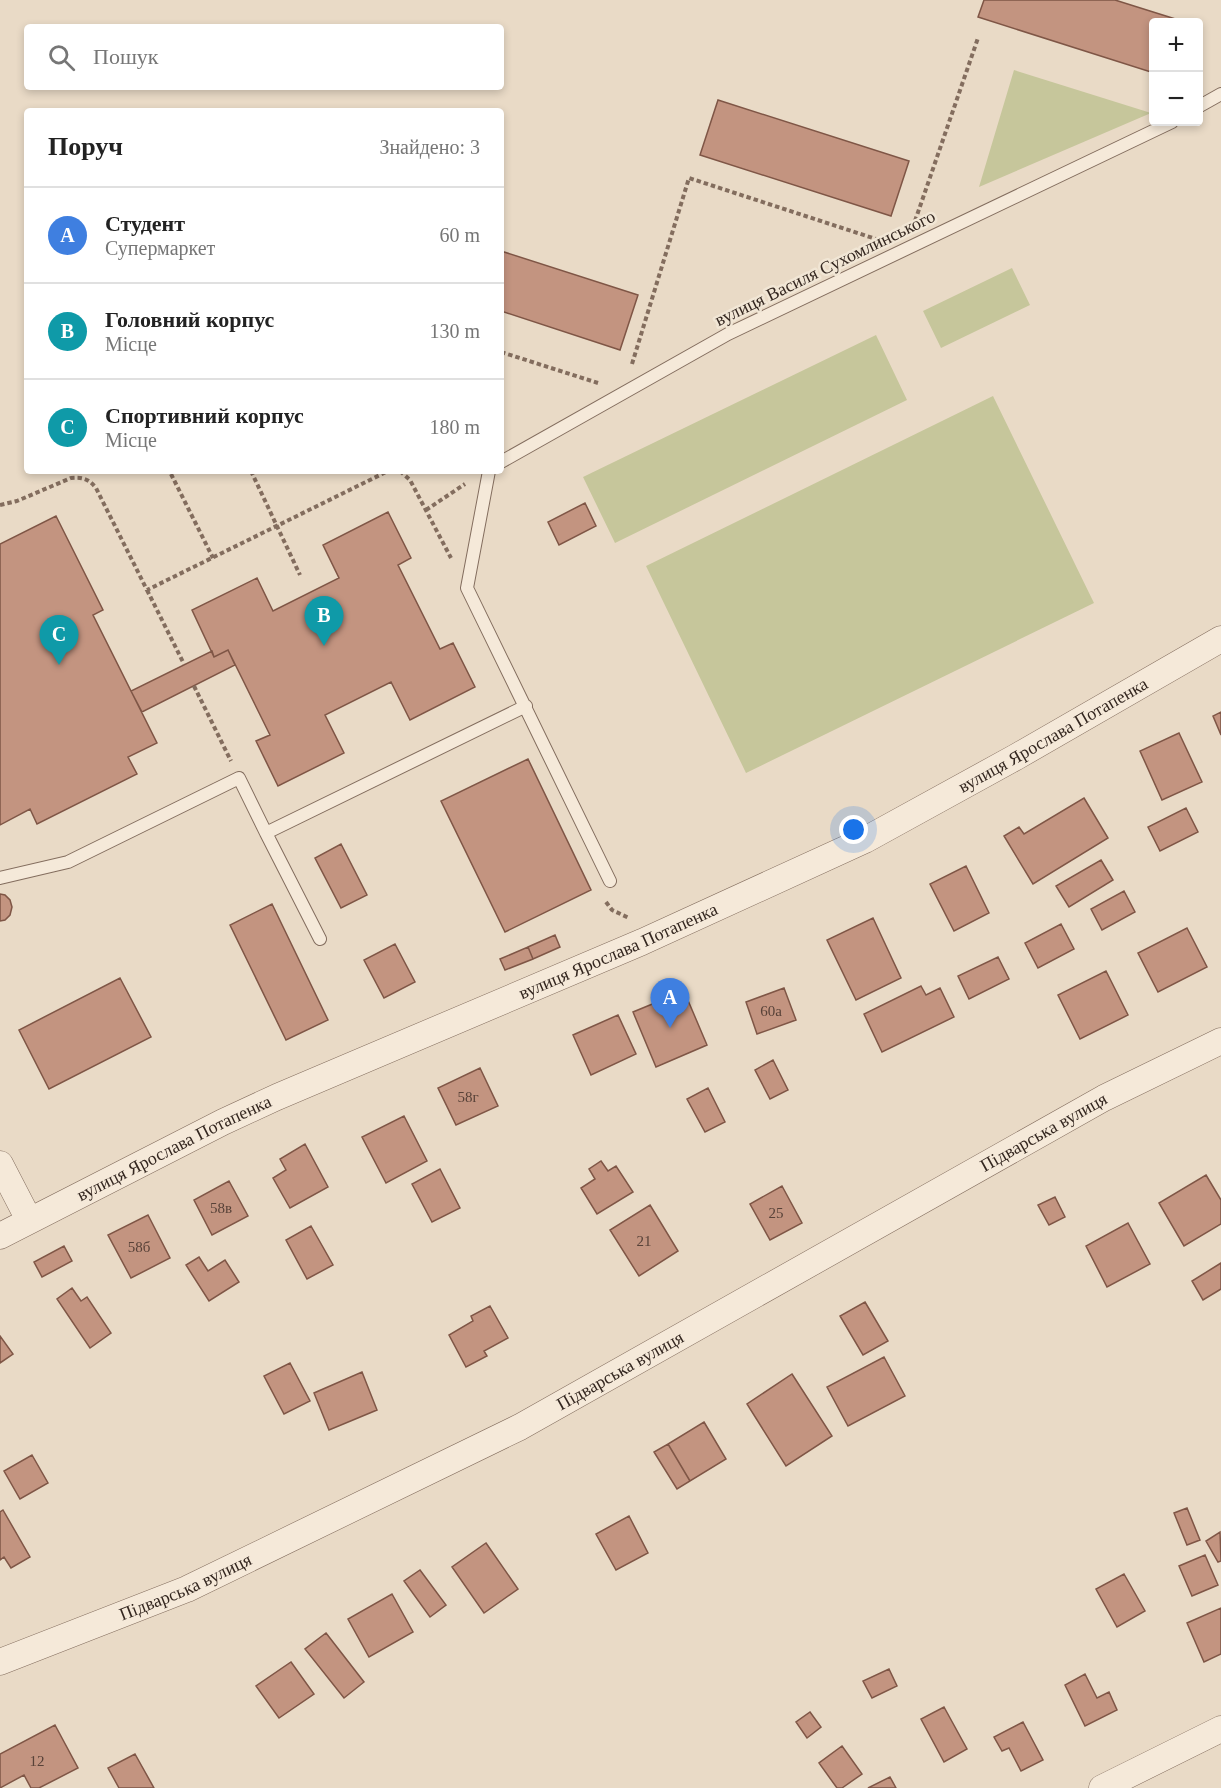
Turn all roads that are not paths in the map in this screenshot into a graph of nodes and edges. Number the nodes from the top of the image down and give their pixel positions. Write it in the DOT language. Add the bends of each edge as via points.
graph roads {
  1 [pos="1221,94"];
  2 [pos="1203,104"];
  3 [pos="1164,126"];
  4 [pos="504,460"];
  5 [pos="488,474"];
  6 [pos="1221,639"];
  7 [pos="526,706"];
  8 [pos="266,833"];
  9 [pos="0,878"];
  10 [pos="610,881"];
  11 [pos="320,939"];
  12 [pos="1221,1041"];
  13 [pos="0,1164"];
  14 [pos="29,1220"];
  15 [pos="0,1236"];
  16 [pos="0,1662"];
  17 [pos="1221,1729"];
  18 [pos="1102,1788"];
  1 -- 2 [label="lane"];
  3 -- 4 [label="lane, вулиця Василя Сухомлинського" via="728,334"];
  5 -- 7 [label="lane" via="467,588"];
  6 -- 14 [label="street, вулиця Ярослава Потапенка" via="865,840 642,942 277,1097"];
  7 -- 8 [label="lane"];
  7 -- 10 [label="lane"];
  8 -- 9 [label="lane" via="239,778 68,862"];
  8 -- 11 [label="lane"];
  12 -- 16 [label="street, Підварська вулиця" via="1104,1098 520,1427 187,1589"];
  13 -- 14 [label="street"];
  14 -- 15 [label="street, вулиця Ярослава Потапенка"];
  17 -- 18 [label="street"];
}
